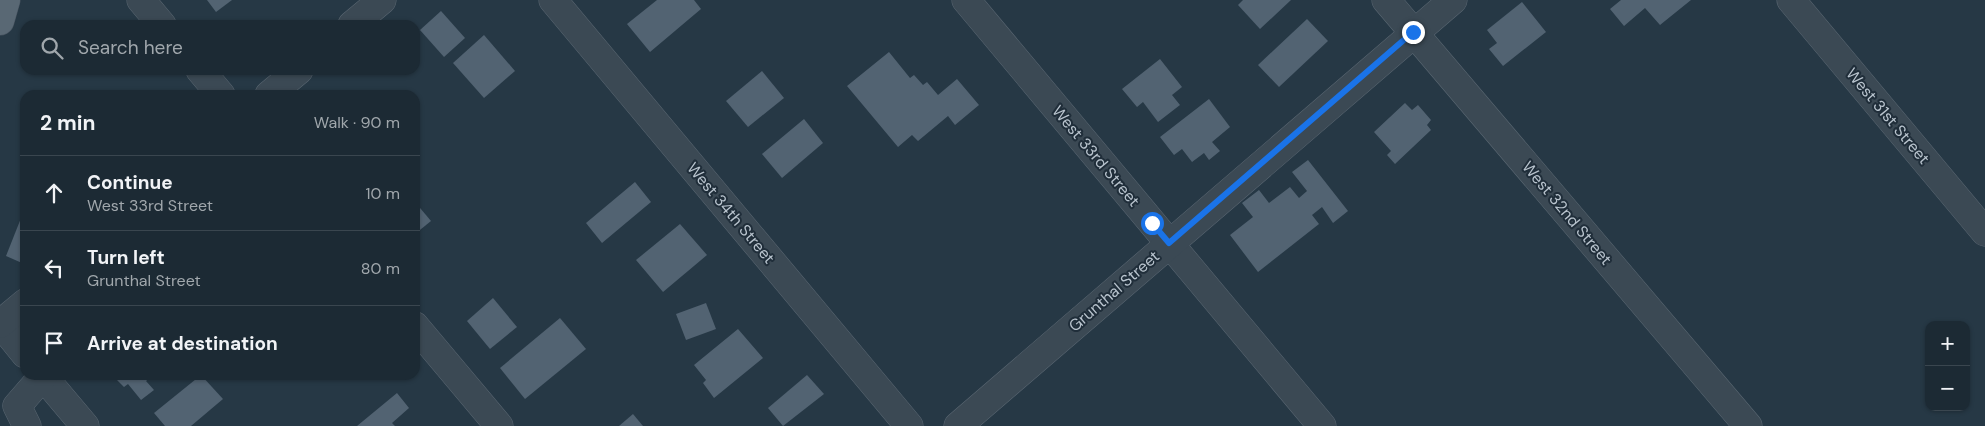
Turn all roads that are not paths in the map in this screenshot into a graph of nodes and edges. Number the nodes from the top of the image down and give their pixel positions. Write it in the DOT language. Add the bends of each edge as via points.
graph roads {
  1 [pos="6,0"];
  2 [pos="141,0"];
  3 [pos="382,0"];
  4 [pos="553,0"];
  5 [pos="966,0"];
  6 [pos="1386,0"];
  7 [pos="1453,0"];
  8 [pos="1791,0"];
  9 [pos="158,20"];
  10 [pos="358,20"];
  11 [pos="0,21"];
  12 [pos="1413,32"];
  13 [pos="204,75"];
  14 [pos="292,75"];
  15 [pos="217,90"];
  16 [pos="275,90"];
  17 [pos="1985,232"];
  18 [pos="1169,243"];
  19 [pos="20,307"];
  20 [pos="0,324"];
  21 [pos="420,332"];
  22 [pos="20,348"];
  23 [pos="39,380"];
  24 [pos="47,380"];
  25 [pos="27,426"];
  26 [pos="86,426"];
  27 [pos="499,426"];
  28 [pos="909,426"];
  29 [pos="958,426"];
  30 [pos="1322,426"];
  31 [pos="1748,426"];
  1 -- 11 [label="main road"];
  2 -- 9 [label="street"];
  3 -- 10 [label="street"];
  4 -- 28 [label="street, West 34th Street"];
  5 -- 18 [label="street, West 33rd Street"];
  6 -- 12 [label="street, West 32nd Street"];
  7 -- 12 [label="street, Grunthal Street"];
  8 -- 17 [label="street, West 31st Street"];
  12 -- 18 [label="street, Grunthal Street"];
  12 -- 31 [label="street, West 32nd Street"];
  13 -- 15 [label="street"];
  14 -- 16 [label="street"];
  18 -- 29 [label="street, Grunthal Street"];
  18 -- 30 [label="street, West 33rd Street"];
  19 -- 20 [label="street"];
  20 -- 22 [label="street"];
  21 -- 27 [label="street"];
  23 -- 25 [label="street" via="17,406"];
  24 -- 26 [label="street"];
}
